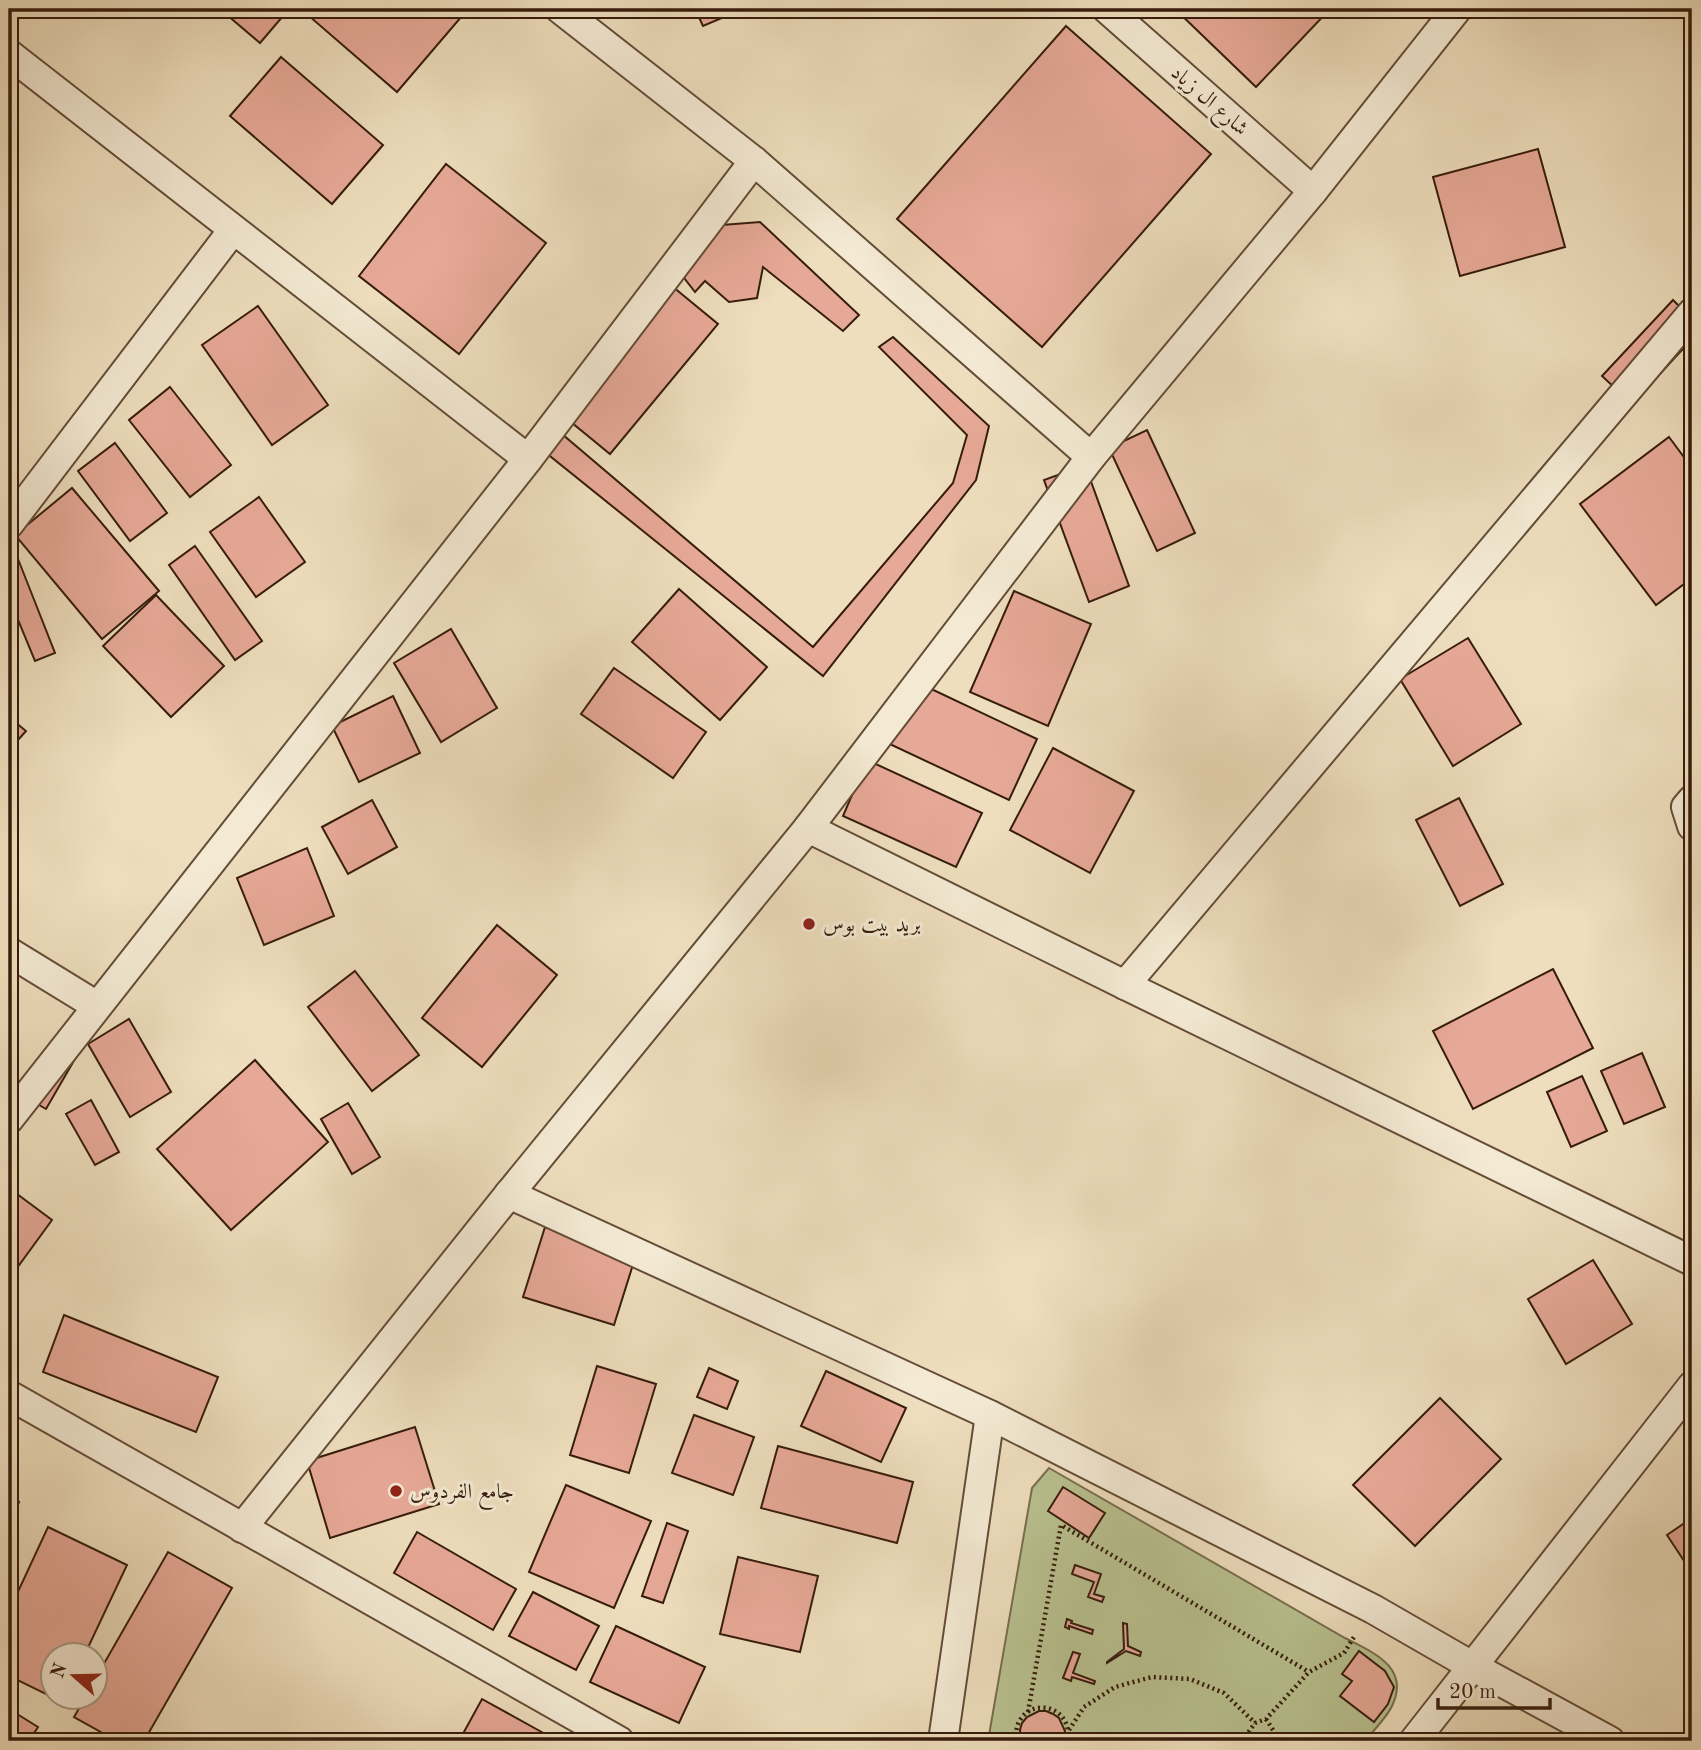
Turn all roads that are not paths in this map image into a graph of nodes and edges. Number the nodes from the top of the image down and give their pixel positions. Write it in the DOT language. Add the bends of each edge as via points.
graph roads {
  1 [pos="560,9"];
  2 [pos="1107,9"];
  3 [pos="1457,9"];
  4 [pos="9,54"];
  5 [pos="754,161"];
  6 [pos="1314,191"];
  7 [pos="233,230"];
  8 [pos="1692,313"];
  9 [pos="1091,457"];
  10 [pos="528,459"];
  11 [pos="9,524"];
  12 [pos="1692,800"];
  13 [pos="1692,826"];
  14 [pos="808,828"];
  15 [pos="9,952"];
  16 [pos="1125,985"];
  17 [pos="97,1006"];
  18 [pos="9,1119"];
  19 [pos="509,1194"];
  20 [pos="1692,1261"];
  21 [pos="1692,1386"];
  22 [pos="9,1395"];
  23 [pos="990,1415"];
  24 [pos="242,1528"];
  25 [pos="1472,1666"];
  26 [pos="620,1741"];
  27 [pos="943,1741"];
  28 [pos="1414,1741"];
  29 [pos="1610,1741"];
  1 -- 5 [label="street"];
  2 -- 6 [label="street, شارع ال زياد"];
  3 -- 6 [label="street"];
  4 -- 7 [label="street"];
  5 -- 9 [label="street"];
  5 -- 10 [label="street"];
  6 -- 9 [label="street"];
  7 -- 10 [label="street"];
  7 -- 11 [label="street"];
  8 -- 16 [label="street"];
  9 -- 14 [label="street"];
  10 -- 17 [label="street"];
  12 -- 13 [label="street" via="1686,807"];
  14 -- 16 [label="street"];
  14 -- 19 [label="street"];
  15 -- 17 [label="street"];
  16 -- 20 [label="street"];
  17 -- 18 [label="street"];
  19 -- 23 [label="street"];
  19 -- 24 [label="street"];
  21 -- 25 [label="street"];
  22 -- 24 [label="street"];
  23 -- 25 [label="street" via="1373,1609"];
  23 -- 27 [label="street"];
  24 -- 26 [label="street"];
  25 -- 28 [label="street"];
  25 -- 29 [label="street"];
}
